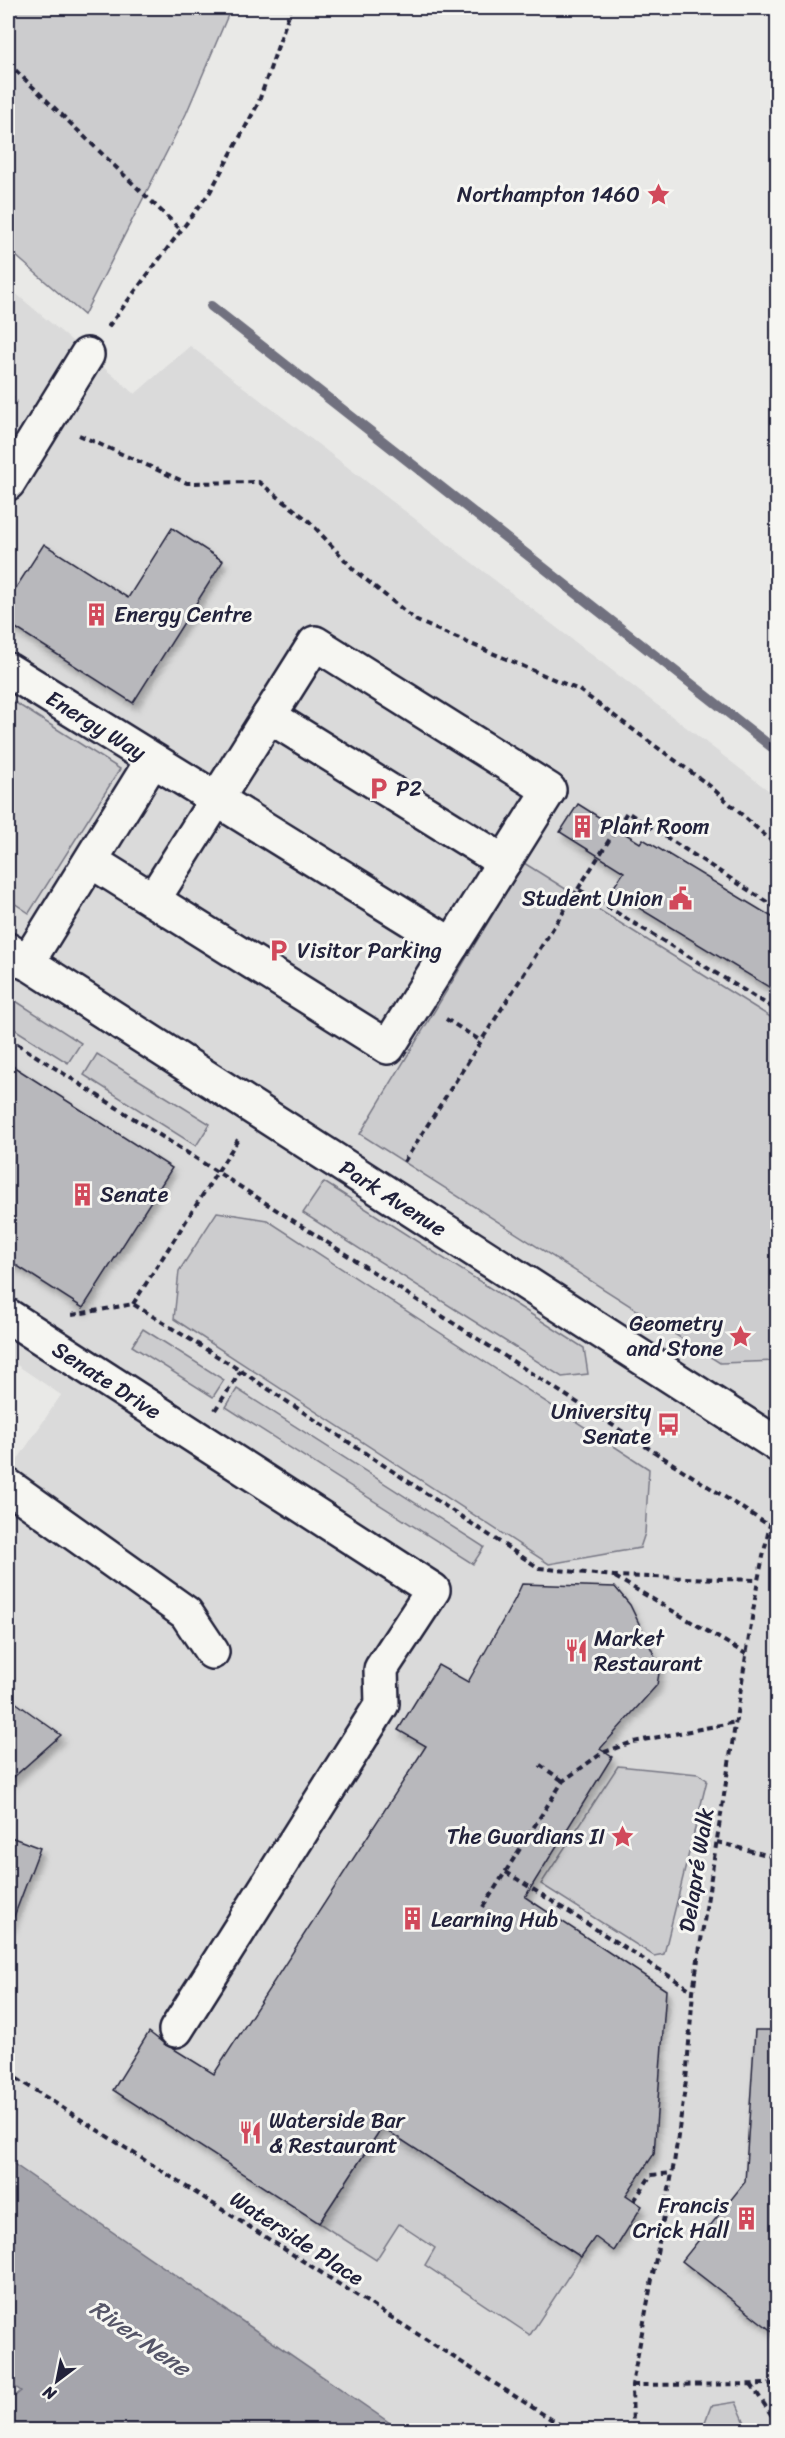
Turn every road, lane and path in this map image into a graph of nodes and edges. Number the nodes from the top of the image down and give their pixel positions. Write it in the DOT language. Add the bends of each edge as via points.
graph roads {
  1 [pos="291,8"];
  2 [pos="8,63"];
  3 [pos="181,230"];
  4 [pos="87,355"];
  5 [pos="48,421"];
  6 [pos="8,483"];
  7 [pos="8,670"];
  8 [pos="269,716"];
  9 [pos="152,761"];
  10 [pos="216,800"];
  11 [pos="777,847"];
  12 [pos="92,861"];
  13 [pos="504,862"];
  14 [pos="578,889"];
  15 [pos="153,900"];
  16 [pos="777,909"];
  17 [pos="452,945"];
  18 [pos="17,957"];
  19 [pos="777,1011"];
  20 [pos="8,1038"];
  21 [pos="256,1110"];
  22 [pos="217,1172"];
  23 [pos="385,1192"];
  24 [pos="133,1304"];
  25 [pos="70,1315"];
  26 [pos="8,1316"];
  27 [pos="777,1445"];
  28 [pos="8,1486"];
  29 [pos="777,1487"];
  30 [pos="770,1526"];
  31 [pos="614,1576"];
  32 [pos="758,1580"];
  33 [pos="212,1652"];
  34 [pos="747,1653"];
  35 [pos="736,1722"];
  36 [pos="540,1765"];
  37 [pos="563,1781"];
  38 [pos="717,1842"];
  39 [pos="777,1858"];
  40 [pos="506,1872"];
  41 [pos="483,1907"];
  42 [pos="693,1991"];
  43 [pos="176,2030"];
  44 [pos="8,2073"];
  45 [pos="672,2173"];
  46 [pos="634,2201"];
  47 [pos="750,2383"];
  48 [pos="777,2384"];
  49 [pos="632,2385"];
  50 [pos="777,2425"];
  51 [pos="568,2430"];
  52 [pos="633,2430"];
  1 -- 3 [label="path" via="258,104 210,192"];
  2 -- 3 [label="path"];
  3 -- 4 [label="path"];
  4 -- 5 [label="lane"];
  5 -- 6 [label="lane"];
  5 -- 11 [label="path" via="187,483 259,482 309,521 354,570 417,621 579,690 710,786"];
  7 -- 9 [label="lane, Energy Way"];
  8 -- 10 [label="lane"];
  8 -- 13 [label="lane"];
  8 -- 13 [label="lane" via="315,643 344,661 549,790"];
  9 -- 10 [label="lane, Energy Way"];
  9 -- 12 [label="lane"];
  10 -- 15 [label="lane"];
  10 -- 17 [label="lane, Energy Way"];
  12 -- 15 [label="lane"];
  12 -- 18 [label="lane"];
  13 -- 17 [label="lane"];
  14 -- 16 [label="path" via="627,812"];
  14 -- 19 [label="path"];
  14 -- 23 [label="path"];
  15 -- 17 [label="lane" via="388,1047"];
  18 -- 21 [label="lane, Park Avenue"];
  20 -- 22 [label="path"];
  21 -- 22 [label="path"];
  21 -- 23 [label="lane, Park Avenue"];
  22 -- 24 [label="path"];
  22 -- 30 [label="path"];
  23 -- 27 [label="lane, Park Avenue"];
  24 -- 25 [label="path"];
  24 -- 31 [label="path" via="539,1568"];
  26 -- 43 [label="lane, Senate Drive" via="433,1590 381,1669 382,1704"];
  28 -- 33 [label="lane" via="186,1613"];
  29 -- 30 [label="path, Delapré Walk"];
  30 -- 32 [label="path, Delapré Walk"];
  31 -- 32 [label="path"];
  31 -- 34 [label="path"];
  32 -- 34 [label="path, Delapré Walk"];
  34 -- 35 [label="path, Delapré Walk"];
  35 -- 37 [label="path" via="622,1746 602,1753"];
  35 -- 38 [label="path, Delapré Walk"];
  36 -- 37 [label="path"];
  37 -- 40 [label="path"];
  38 -- 39 [label="path"];
  38 -- 42 [label="path, Delapré Walk"];
  40 -- 41 [label="path"];
  40 -- 42 [label="path"];
  42 -- 45 [label="path, Delapré Walk" via="686,2081"];
  44 -- 51 [label="path, Waterside Place"];
  45 -- 46 [label="path" via="651,2175"];
  45 -- 49 [label="path, Delapré Walk"];
  47 -- 48 [label="path"];
  47 -- 49 [label="path"];
  47 -- 50 [label="path"];
  49 -- 52 [label="path, Delapré Walk"];
}
